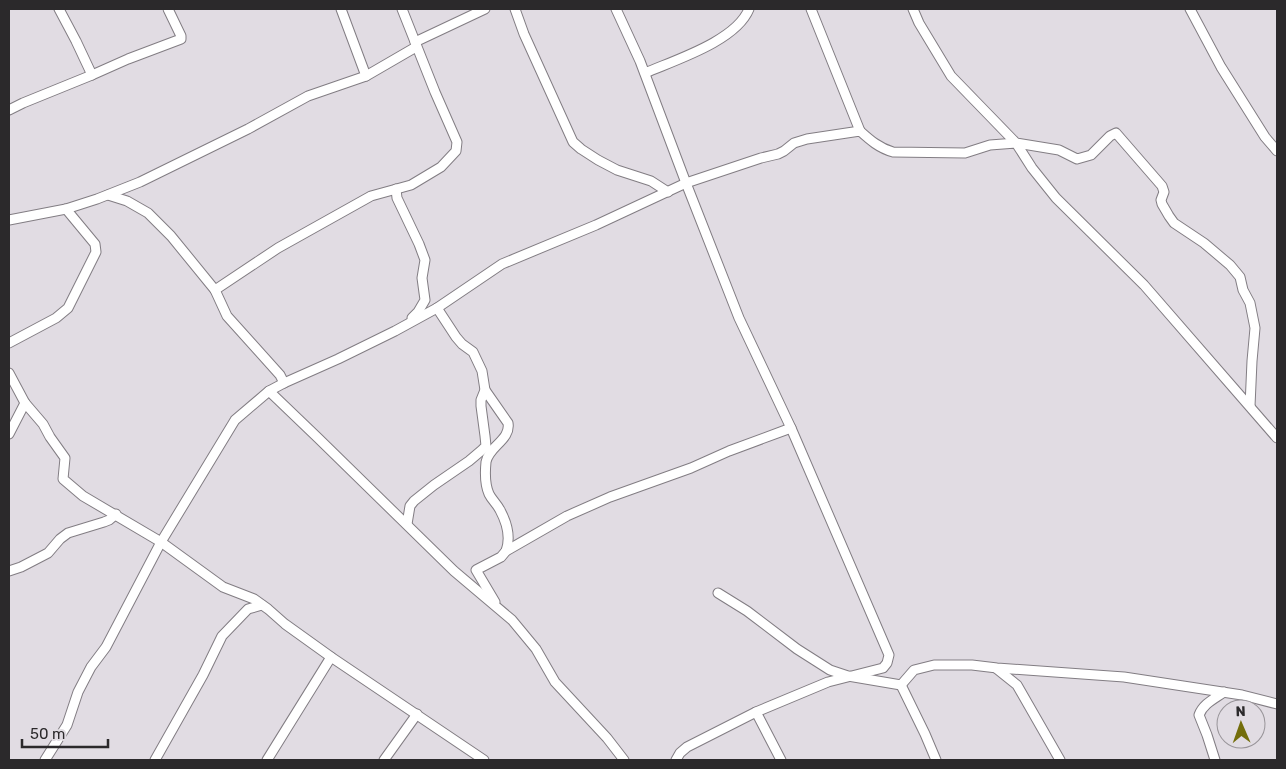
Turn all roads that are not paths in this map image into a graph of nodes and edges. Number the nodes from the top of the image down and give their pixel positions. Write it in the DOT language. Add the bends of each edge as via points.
graph roads {
  1 [pos="59,9"];
  2 [pos="168,9"];
  3 [pos="341,9"];
  4 [pos="402,9"];
  5 [pos="485,9"];
  6 [pos="515,9"];
  7 [pos="616,9"];
  8 [pos="749,9"];
  9 [pos="811,9"];
  10 [pos="913,9"];
  11 [pos="1190,9"];
  12 [pos="416,44"];
  13 [pos="645,73"];
  14 [pos="92,75"];
  15 [pos="366,76"];
  16 [pos="9,110"];
  17 [pos="860,130"];
  18 [pos="1016,143"];
  19 [pos="1277,152"];
  20 [pos="686,183"];
  21 [pos="656,184"];
  22 [pos="396,189"];
  23 [pos="668,192"];
  24 [pos="108,195"];
  25 [pos="651,200"];
  26 [pos="66,209"];
  27 [pos="9,220"];
  28 [pos="215,290"];
  29 [pos="437,308"];
  30 [pos="394,331"];
  31 [pos="9,343"];
  32 [pos="9,373"];
  33 [pos="284,383"];
  34 [pos="485,390"];
  35 [pos="269,391"];
  36 [pos="25,403"];
  37 [pos="1250,406"];
  38 [pos="791,428"];
  39 [pos="9,434"];
  40 [pos="1277,438"];
  41 [pos="116,514"];
  42 [pos="407,524"];
  43 [pos="161,542"];
  44 [pos="506,551"];
  45 [pos="9,571"];
  46 [pos="718,593"];
  47 [pos="262,605"];
  48 [pos="499,609"];
  49 [pos="332,657"];
  50 [pos="997,668"];
  51 [pos="848,676"];
  52 [pos="901,685"];
  53 [pos="1224,692"];
  54 [pos="1277,705"];
  55 [pos="756,712"];
  56 [pos="417,714"];
  57 [pos="45,760"];
  58 [pos="155,760"];
  59 [pos="267,760"];
  60 [pos="384,760"];
  61 [pos="484,760"];
  62 [pos="624,760"];
  63 [pos="676,760"];
  64 [pos="781,760"];
  65 [pos="936,760"];
  66 [pos="1060,760"];
  67 [pos="1215,760"];
  1 -- 14 [label="street"];
  2 -- 14 [label="street" via="181,39"];
  3 -- 15 [label="street"];
  4 -- 12 [label="street"];
  5 -- 12 [label="street"];
  6 -- 21 [label="street" via="573,142 617,170"];
  7 -- 13 [label="street"];
  8 -- 13 [label="street" via="739,23 712,44"];
  9 -- 17 [label="street"];
  10 -- 18 [label="street" via="918,23 951,76"];
  11 -- 19 [label="street" via="1221,68"];
  12 -- 15 [label="street"];
  12 -- 22 [label="street" via="457,148 441,167 411,185"];
  13 -- 20 [label="street"];
  14 -- 16 [label="street"];
  15 -- 24 [label="street" via="308,96 248,129"];
  17 -- 18 [label="street" via="874,143 893,152 964,152"];
  17 -- 20 [label="street" via="807,139 778,154"];
  18 -- 37 [label="street" via="1056,198 1144,285"];
  18 -- 37 [label="street" via="1059,150 1077,159 1091,156 1113,134 1120,136 1162,186 1162,204 1174,223 1204,243 1240,277 1255,328"];
  20 -- 23 [label="street"];
  20 -- 38 [label="street" via="739,318"];
  21 -- 23 [label="street"];
  21 -- 25 [label="street"];
  22 -- 28 [label="street" via="354,205 278,248"];
  22 -- 30 [label="street" via="425,260 422,278 424,300 414,317"];
  23 -- 25 [label="street"];
  24 -- 26 [label="street"];
  24 -- 28 [label="street" via="148,213 172,236"];
  25 -- 29 [label="street" via="502,264"];
  26 -- 27 [label="street"];
  26 -- 31 [label="street" via="95,244 94,257 68,308"];
  28 -- 33 [label="street" via="227,316"];
  29 -- 30 [label="street"];
  29 -- 34 [label="street" via="456,337 473,352 482,371"];
  30 -- 33 [label="street"];
  32 -- 36 [label="street"];
  33 -- 35 [label="street"];
  34 -- 42 [label="street" via="480,406 486,446 414,500"];
  34 -- 44 [label="street" via="509,426 507,434 490,452 486,462 488,490 508,529"];
  35 -- 42 [label="street"];
  35 -- 43 [label="street" via="235,420"];
  36 -- 39 [label="street"];
  36 -- 41 [label="street" via="65,458 63,479 83,496"];
  37 -- 40 [label="street"];
  38 -- 44 [label="street" via="610,497"];
  38 -- 51 [label="street" via="889,655 883,668"];
  41 -- 43 [label="street"];
  41 -- 45 [label="street" via="104,522 68,533 48,553"];
  42 -- 48 [label="street" via="454,571"];
  43 -- 47 [label="street" via="223,588"];
  43 -- 57 [label="street" via="106,647 91,667 67,725"];
  44 -- 48 [label="street" via="476,570"];
  46 -- 51 [label="street" via="797,649 830,670"];
  47 -- 49 [label="street"];
  47 -- 58 [label="street" via="248,609 222,636"];
  48 -- 62 [label="street" via="536,649 554,682"];
  49 -- 56 [label="street"];
  49 -- 59 [label="street"];
  50 -- 52 [label="street" via="972,664 934,665 914,670"];
  50 -- 53 [label="street" via="1124,677"];
  50 -- 66 [label="street" via="1017,685"];
  51 -- 52 [label="street"];
  51 -- 55 [label="street"];
  52 -- 65 [label="street"];
  53 -- 54 [label="street"];
  53 -- 67 [label="street" via="1206,704 1199,715"];
  55 -- 63 [label="street" via="688,747"];
  55 -- 64 [label="street"];
  56 -- 60 [label="street"];
  56 -- 61 [label="street"];
}
